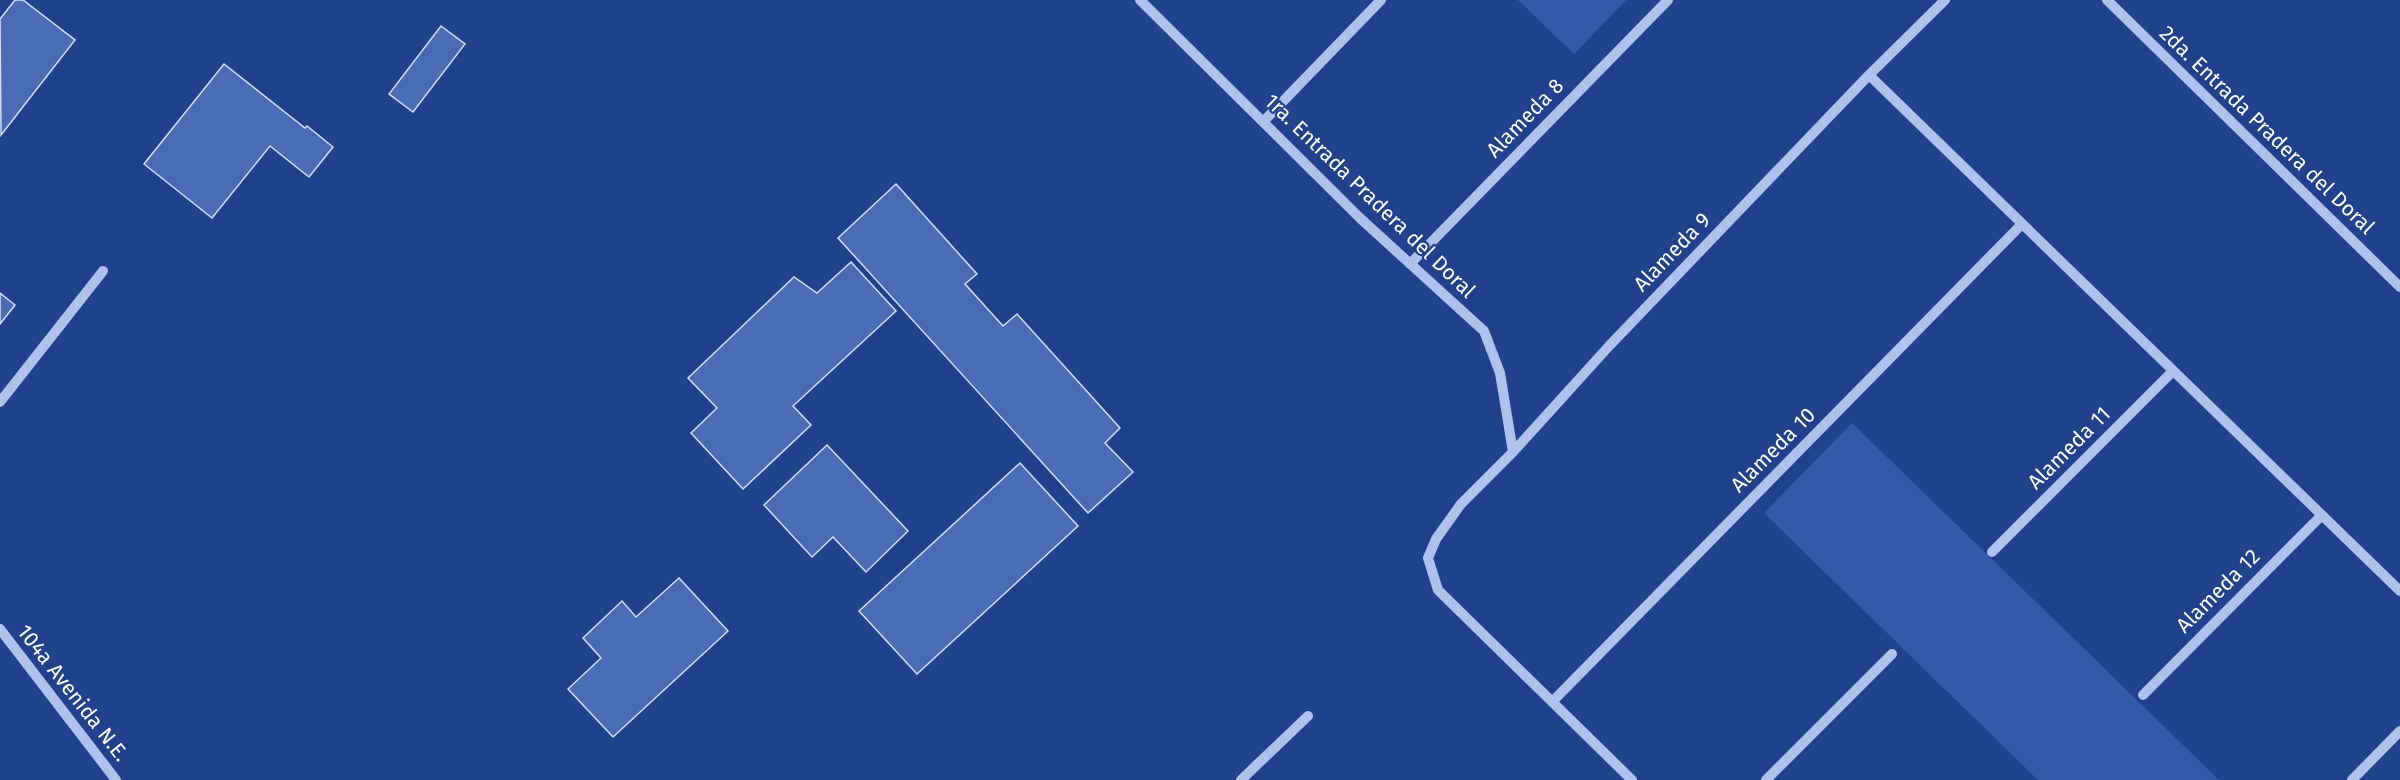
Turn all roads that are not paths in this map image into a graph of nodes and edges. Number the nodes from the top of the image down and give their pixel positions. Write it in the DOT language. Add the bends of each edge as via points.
graph roads {
  1 [pos="1140,0"];
  2 [pos="1381,0"];
  3 [pos="1668,0"];
  4 [pos="1945,0"];
  5 [pos="2108,0"];
  6 [pos="1869,75"];
  7 [pos="1263,122"];
  8 [pos="2022,224"];
  9 [pos="1410,264"];
  10 [pos="103,271"];
  11 [pos="2400,287"];
  12 [pos="2173,371"];
  13 [pos="0,402"];
  14 [pos="1513,452"];
  15 [pos="2322,515"];
  16 [pos="1992,552"];
  17 [pos="2400,591"];
  18 [pos="0,629"];
  19 [pos="1892,654"];
  20 [pos="2143,695"];
  21 [pos="1552,702"];
  22 [pos="1308,716"];
  23 [pos="2400,731"];
  24 [pos="116,780"];
  25 [pos="1242,780"];
  26 [pos="1632,780"];
  27 [pos="1766,780"];
  28 [pos="2352,780"];
  1 -- 7 [label="street, 1ra. Entrada Pradera del Doral"];
  2 -- 7 [label="street"];
  3 -- 9 [label="street, Alameda 8"];
  4 -- 6 [label="street, Alameda 9"];
  5 -- 11 [label="street, 2da. Entrada Pradera del Doral"];
  6 -- 8 [label="street"];
  6 -- 14 [label="street, Alameda 9"];
  7 -- 9 [label="street, 1ra. Entrada Pradera del Doral"];
  8 -- 12 [label="street"];
  8 -- 21 [label="street, Alameda 10"];
  9 -- 14 [label="street, 1ra. Entrada Pradera del Doral" via="1484,331 1500,373"];
  10 -- 13 [label="street"];
  12 -- 15 [label="street"];
  12 -- 16 [label="street, Alameda 11"];
  14 -- 21 [label="street, Alameda 9" via="1461,504 1436,539 1428,558 1438,590"];
  15 -- 17 [label="street"];
  15 -- 20 [label="street, Alameda 12"];
  18 -- 24 [label="street, 104a Avenida N.E."];
  19 -- 27 [label="street"];
  21 -- 26 [label="street"];
  22 -- 25 [label="street"];
  23 -- 28 [label="street"];
}
